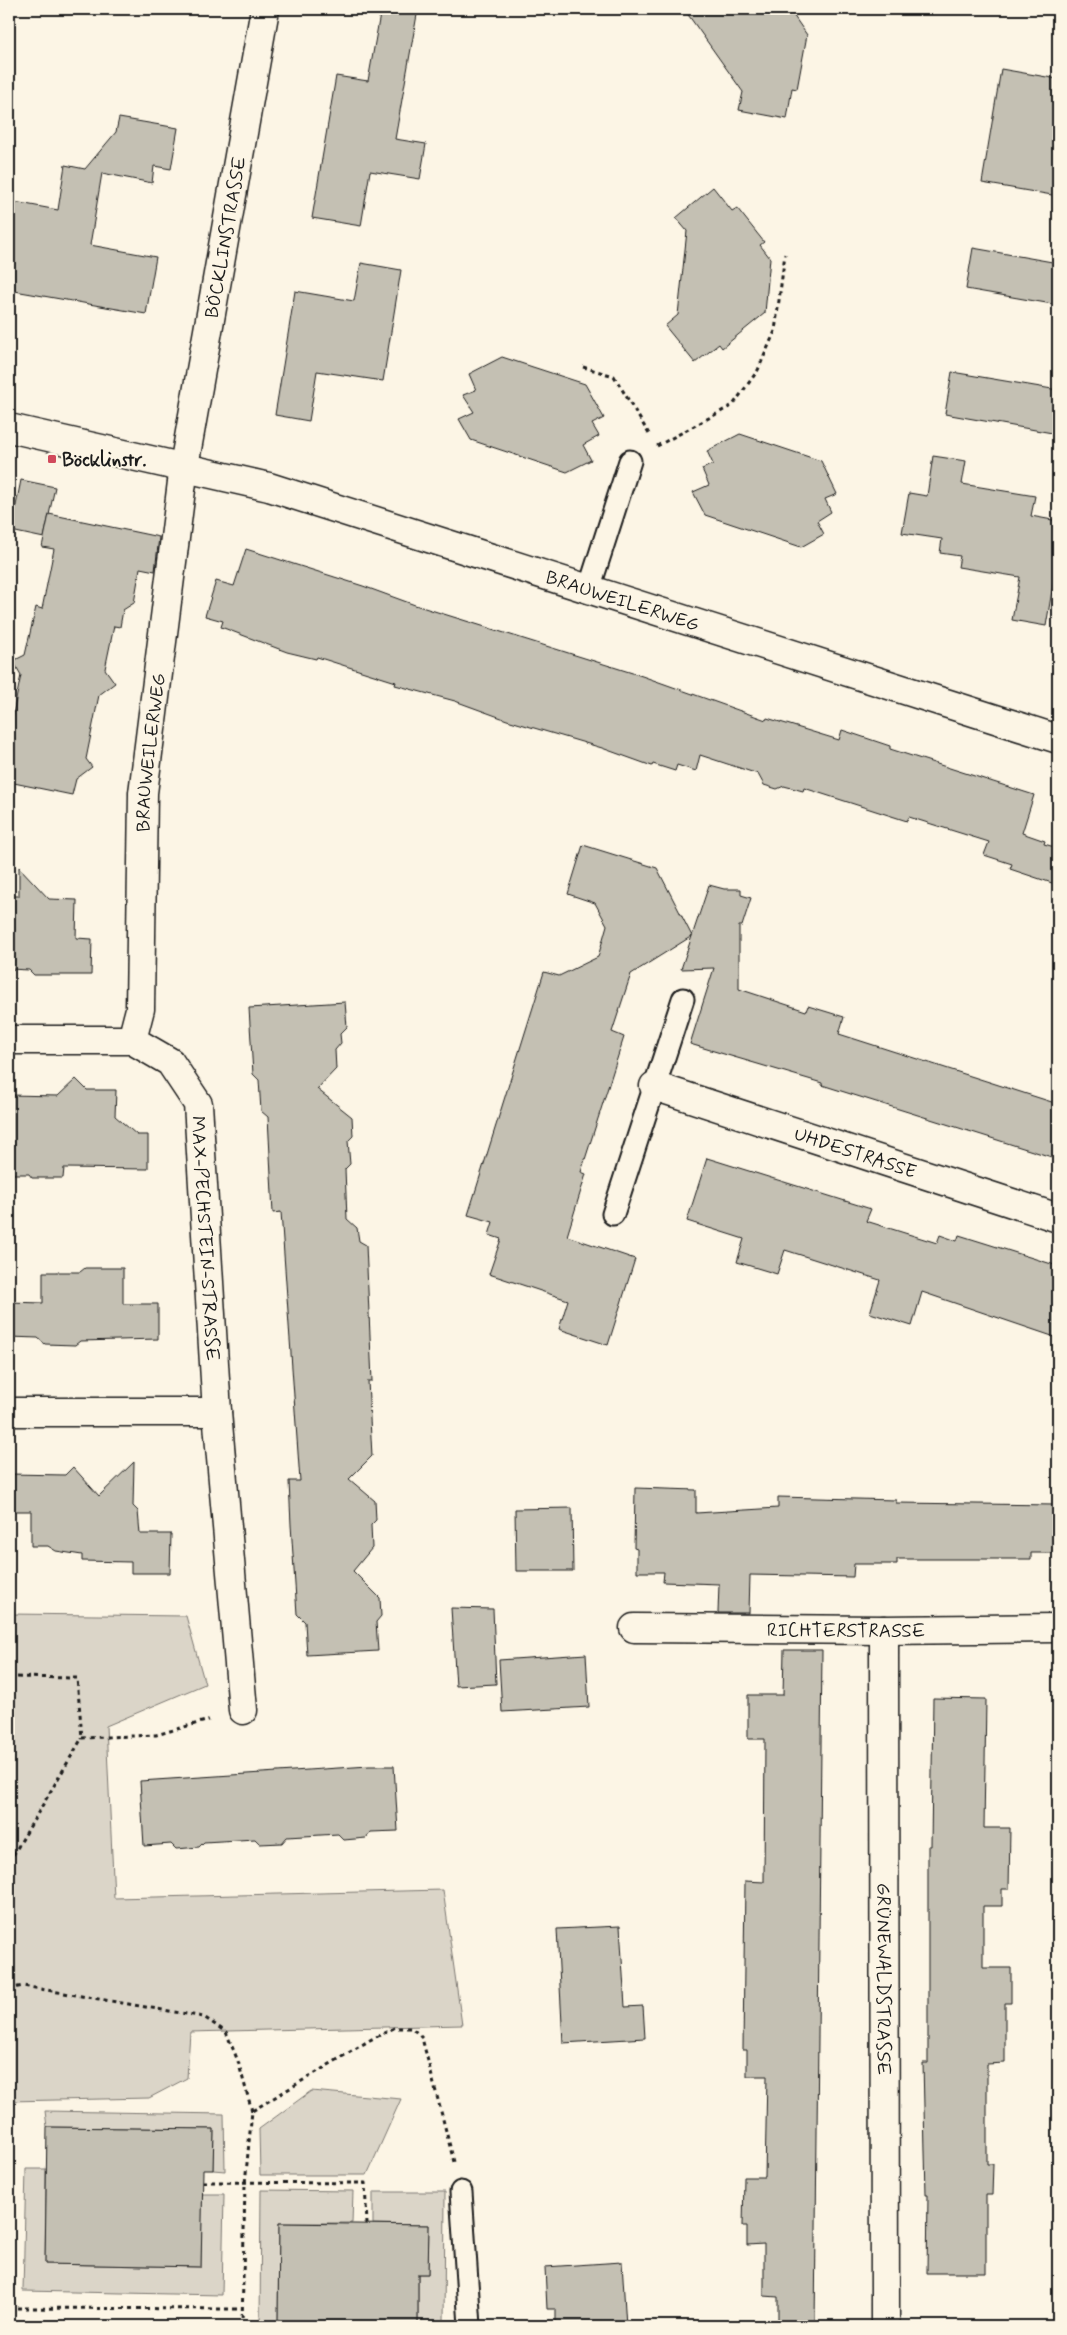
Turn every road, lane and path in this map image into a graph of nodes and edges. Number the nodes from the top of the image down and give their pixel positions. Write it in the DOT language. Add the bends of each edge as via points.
graph roads {
  1 [pos="265,9"];
  2 [pos="785,254"];
  3 [pos="9,428"];
  4 [pos="657,446"];
  5 [pos="630,461"];
  6 [pos="184,466"];
  7 [pos="588,589"];
  8 [pos="1058,739"];
  9 [pos="683,999"];
  10 [pos="9,1040"];
  11 [pos="132,1040"];
  12 [pos="654,1086"];
  13 [pos="612,1214"];
  14 [pos="1058,1218"];
  15 [pos="9,1412"];
  16 [pos="217,1412"];
  17 [pos="634,1628"];
  18 [pos="1058,1628"];
  19 [pos="884,1630"];
  20 [pos="9,1677"];
  21 [pos="243,1710"];
  22 [pos="82,1738"];
  23 [pos="9,1862"];
  24 [pos="9,1989"];
  25 [pos="252,2111"];
  26 [pos="202,2182"];
  27 [pos="245,2184"];
  28 [pos="461,2192"];
  29 [pos="367,2224"];
  30 [pos="9,2308"];
  31 [pos="241,2309"];
  32 [pos="242,2326"];
  33 [pos="470,2326"];
  34 [pos="885,2326"];
  1 -- 6 [label="street, BÖCKLINSTRASSE"];
  2 -- 4 [label="path" via="775,331 758,370 733,404"];
  3 -- 6 [label="street, BRAUWEILERWEG"];
  5 -- 7 [label="lane"];
  6 -- 7 [label="street, BRAUWEILERWEG" via="269,487"];
  6 -- 11 [label="street, BRAUWEILERWEG" via="143,793 140,1009"];
  7 -- 8 [label="street, BRAUWEILERWEG"];
  9 -- 12 [label="lane"];
  10 -- 11 [label="street"];
  11 -- 16 [label="street, MAX-PECHSTEIN-STRASSE" via="170,1062 198,1104"];
  12 -- 13 [label="lane"];
  12 -- 14 [label="street, UHDESTRASSE"];
  15 -- 16 [label="street"];
  16 -- 21 [label="street, MAX-PECHSTEIN-STRASSE"];
  17 -- 19 [label="street, RICHTERSTRASSE"];
  18 -- 19 [label="street, RICHTERSTRASSE"];
  19 -- 34 [label="street, GRÜNEWALDSTRASSE"];
  20 -- 22 [label="path" via="77,1678"];
  21 -- 22 [label="path" via="156,1735"];
  22 -- 23 [label="path"];
  24 -- 25 [label="path" via="23,1986 204,2017 226,2032"];
  25 -- 27 [label="path"];
  25 -- 28 [label="path" via="370,2040 394,2028 412,2028 422,2038"];
  26 -- 27 [label="path"];
  27 -- 29 [label="path" via="365,2183"];
  27 -- 31 [label="path"];
  28 -- 33 [label="lane"];
  30 -- 31 [label="path"];
  31 -- 32 [label="path"];
}
